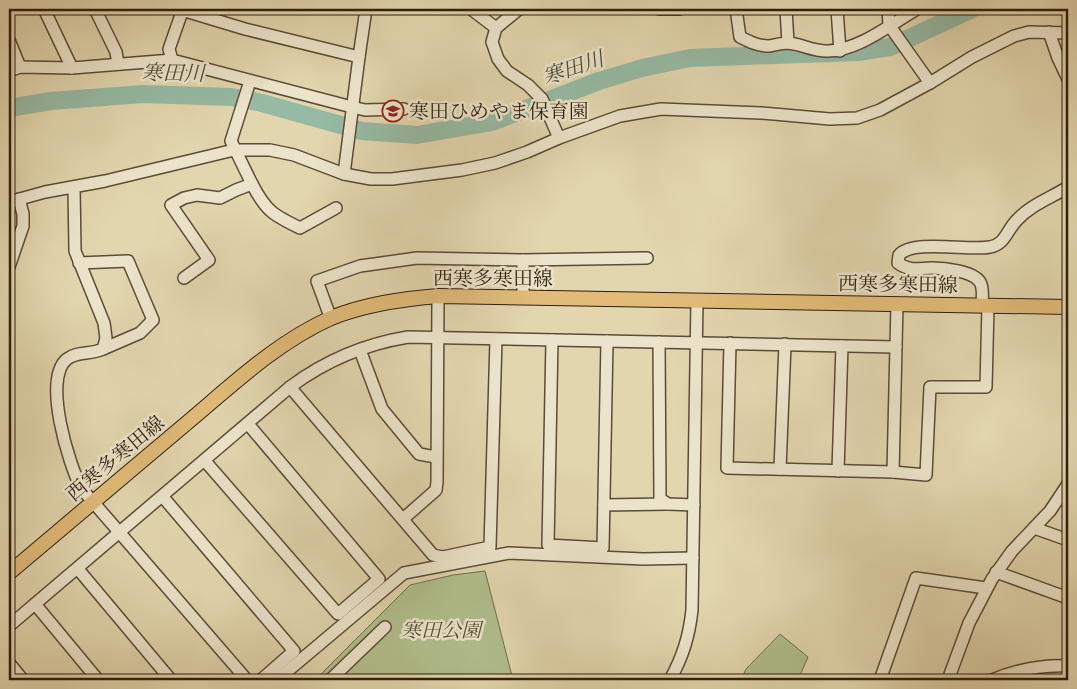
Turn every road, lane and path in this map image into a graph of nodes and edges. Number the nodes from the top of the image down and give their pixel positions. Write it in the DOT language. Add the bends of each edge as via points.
graph roads {
  1 [pos="44,9"];
  2 [pos="95,9"];
  3 [pos="366,9"];
  4 [pos="471,9"];
  5 [pos="519,9"];
  6 [pos="660,9"];
  7 [pos="678,9"];
  8 [pos="736,9"];
  9 [pos="786,9"];
  10 [pos="837,9"];
  11 [pos="888,9"];
  12 [pos="917,9"];
  13 [pos="183,10"];
  14 [pos="889,25"];
  15 [pos="496,28"];
  16 [pos="1049,32"];
  17 [pos="1068,32"];
  18 [pos="9,40"];
  19 [pos="788,43"];
  20 [pos="840,51"];
  21 [pos="358,57"];
  22 [pos="172,60"];
  23 [pos="118,64"];
  24 [pos="20,67"];
  25 [pos="72,68"];
  26 [pos="9,71"];
  27 [pos="1068,78"];
  28 [pos="250,81"];
  29 [pos="930,83"];
  30 [pos="352,107"];
  31 [pos="404,109"];
  32 [pos="559,138"];
  33 [pos="234,150"];
  34 [pos="344,174"];
  35 [pos="252,184"];
  36 [pos="74,187"];
  37 [pos="1068,187"];
  38 [pos="14,200"];
  39 [pos="336,208"];
  40 [pos="647,258"];
  41 [pos="523,260"];
  42 [pos="79,263"];
  43 [pos="9,267"];
  44 [pos="184,278"];
  45 [pos="438,296"];
  46 [pos="524,298"];
  47 [pos="697,301"];
  48 [pos="897,304"];
  49 [pos="985,306"];
  50 [pos="1068,307"];
  51 [pos="331,318"];
  52 [pos="438,338"];
  53 [pos="496,339"];
  54 [pos="552,340"];
  55 [pos="607,341"];
  56 [pos="659,342"];
  57 [pos="697,343"];
  58 [pos="730,343"];
  59 [pos="785,344"];
  60 [pos="842,346"];
  61 [pos="896,347"];
  62 [pos="103,349"];
  63 [pos="360,350"];
  64 [pos="290,387"];
  65 [pos="248,424"];
  66 [pos="436,457"];
  67 [pos="204,461"];
  68 [pos="780,469"];
  69 [pos="838,470"];
  70 [pos="893,472"];
  71 [pos="1068,484"];
  72 [pos="163,497"];
  73 [pos="94,502"];
  74 [pos="668,504"];
  75 [pos="604,505"];
  76 [pos="694,505"];
  77 [pos="403,519"];
  78 [pos="1034,528"];
  79 [pos="120,532"];
  80 [pos="1068,540"];
  81 [pos="693,558"];
  82 [pos="78,570"];
  83 [pos="996,572"];
  84 [pos="9,573"];
  85 [pos="986,588"];
  86 [pos="1068,598"];
  87 [pos="35,604"];
  88 [pos="9,626"];
  89 [pos="385,627"];
  90 [pos="9,663"];
  91 [pos="1068,666"];
  92 [pos="23,680"];
  93 [pos="98,680"];
  94 [pos="171,680"];
  95 [pos="247,680"];
  96 [pos="261,680"];
  97 [pos="276,680"];
  98 [pos="330,680"];
  99 [pos="670,680"];
  100 [pos="880,680"];
  101 [pos="948,680"];
  102 [pos="992,680"];
  1 -- 25 [label="street"];
  2 -- 23 [label="street" via="116,52"];
  3 -- 21 [label="street"];
  4 -- 15 [label="street"];
  5 -- 15 [label="street"];
  6 -- 7 [label="street"];
  8 -- 19 [label="street" via="740,38 756,45"];
  9 -- 19 [label="street"];
  10 -- 20 [label="street"];
  11 -- 14 [label="street"];
  12 -- 14 [label="street"];
  13 -- 21 [label="street"];
  13 -- 22 [label="street" via="170,49"];
  14 -- 20 [label="street"];
  14 -- 29 [label="street"];
  15 -- 32 [label="street" via="492,42 498,59 507,72 539,95"];
  16 -- 17 [label="street"];
  16 -- 27 [label="street"];
  16 -- 29 [label="street" via="1014,36"];
  18 -- 24 [label="street"];
  19 -- 20 [label="street"];
  21 -- 30 [label="street"];
  22 -- 23 [label="street"];
  22 -- 28 [label="street"];
  23 -- 25 [label="street"];
  24 -- 25 [label="street"];
  24 -- 26 [label="street"];
  28 -- 30 [label="street"];
  28 -- 33 [label="street" via="231,141"];
  29 -- 32 [label="street" via="880,110 857,118 661,109 620,116"];
  30 -- 31 [label="street"];
  30 -- 34 [label="street"];
  32 -- 34 [label="street" via="496,163 462,170 392,179"];
  33 -- 34 [label="street" via="286,153"];
  33 -- 35 [label="street"];
  33 -- 36 [label="street"];
  35 -- 39 [label="street" via="276,216 300,228"];
  35 -- 44 [label="street" via="220,198 197,195 171,204 209,260"];
  36 -- 38 [label="street"];
  36 -- 42 [label="street" via="75,251"];
  37 -- 49 [label="street" via="1027,212 996,246 971,249 926,246 905,250 899,255 898,263 908,268 959,271 975,277 981,286"];
  38 -- 43 [label="street" via="23,214 24,226"];
  40 -- 41 [label="street"];
  41 -- 46 [label="street"];
  41 -- 51 [label="street" via="417,258 360,266 317,281"];
  42 -- 62 [label="street" via="104,322 106,338"];
  42 -- 62 [label="street" via="128,261 153,320 140,333"];
  45 -- 46 [label="main road, 西寒多寒田線"];
  45 -- 51 [label="main road, 西寒多寒田線" via="395,301"];
  45 -- 52 [label="street"];
  46 -- 47 [label="main road, 西寒多寒田線"];
  47 -- 48 [label="main road, 西寒多寒田線"];
  47 -- 57 [label="street"];
  48 -- 49 [label="main road, 西寒多寒田線"];
  48 -- 61 [label="street"];
  49 -- 50 [label="main road, 西寒多寒田線"];
  49 -- 70 [label="street" via="986,388 930,387 926,475"];
  51 -- 73 [label="main road, 西寒多寒田線" via="250,370"];
  52 -- 53 [label="street"];
  52 -- 63 [label="street" via="402,338"];
  52 -- 66 [label="street"];
  53 -- 54 [label="street"];
  53 -- 77 [label="street" via="490,547 443,557 433,555"];
  54 -- 55 [label="street"];
  54 -- 75 [label="street" via="548,545 603,548"];
  55 -- 56 [label="street"];
  55 -- 75 [label="street"];
  56 -- 57 [label="street"];
  56 -- 74 [label="street" via="660,499"];
  57 -- 58 [label="street"];
  57 -- 76 [label="street"];
  58 -- 59 [label="street"];
  58 -- 68 [label="street" via="727,468"];
  59 -- 60 [label="street"];
  59 -- 68 [label="street"];
  60 -- 61 [label="street"];
  60 -- 69 [label="street"];
  61 -- 70 [label="street"];
  62 -- 73 [label="street" via="94,353 78,353 67,359 59,367 57,378 56,401 74,474"];
  63 -- 64 [label="street" via="310,372"];
  63 -- 66 [label="street" via="382,409 419,454"];
  64 -- 65 [label="street"];
  64 -- 77 [label="street"];
  65 -- 67 [label="street"];
  65 -- 67 [label="street" via="379,579 338,614"];
  66 -- 77 [label="street" via="436,490"];
  67 -- 72 [label="street"];
  68 -- 69 [label="street"];
  69 -- 70 [label="street"];
  71 -- 78 [label="street"];
  72 -- 79 [label="street"];
  72 -- 96 [label="street" via="294,651"];
  73 -- 79 [label="street"];
  73 -- 84 [label="main road, 西寒多寒田線"];
  74 -- 75 [label="street"];
  74 -- 76 [label="street"];
  76 -- 81 [label="street"];
  78 -- 80 [label="street"];
  78 -- 83 [label="street"];
  79 -- 82 [label="street"];
  79 -- 95 [label="street"];
  81 -- 97 [label="street" via="509,553 404,572"];
  81 -- 99 [label="street" via="690,631"];
  82 -- 87 [label="street"];
  82 -- 94 [label="street"];
  83 -- 85 [label="street"];
  83 -- 86 [label="street"];
  85 -- 100 [label="street" via="916,578"];
  85 -- 101 [label="street"];
  87 -- 88 [label="street"];
  87 -- 93 [label="street"];
  89 -- 98 [label="street"];
  90 -- 92 [label="street"];
  91 -- 102 [label="street" via="1037,668"];
}
